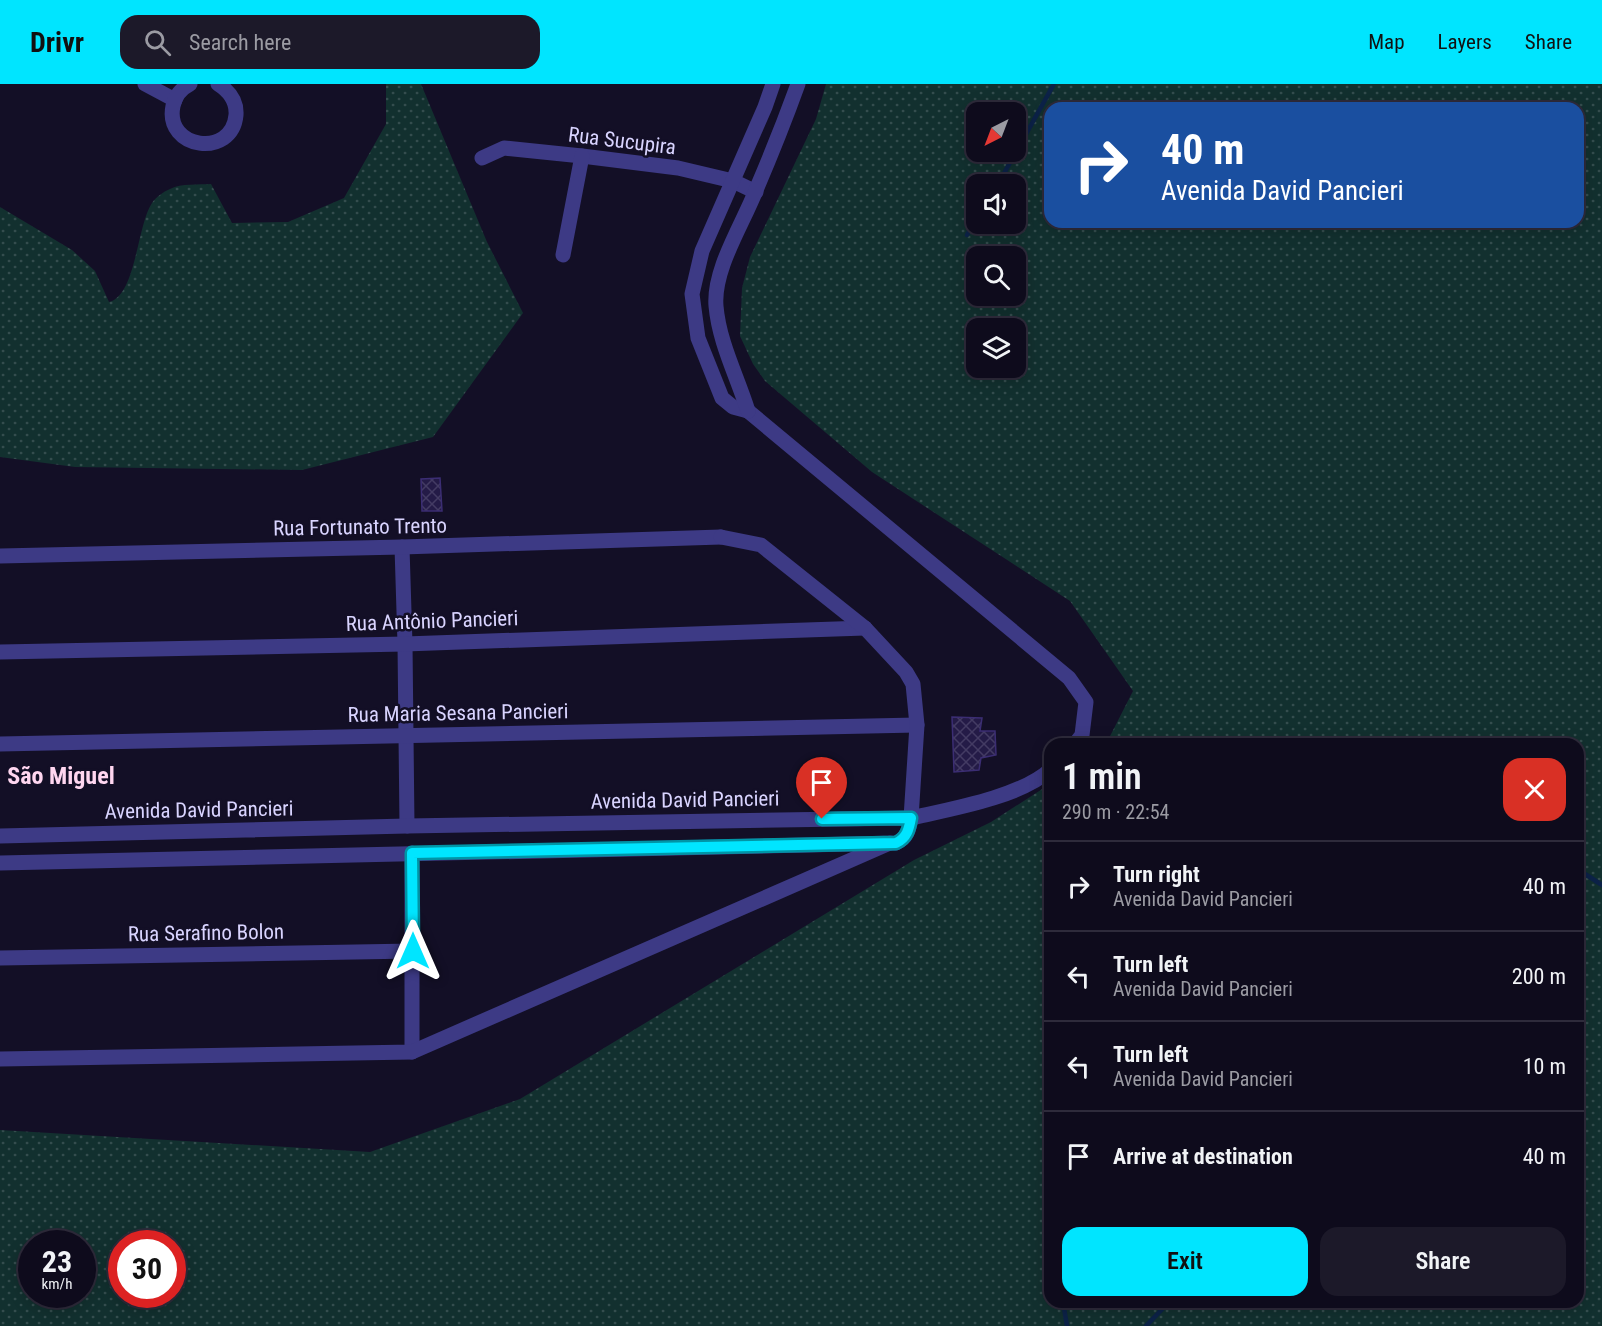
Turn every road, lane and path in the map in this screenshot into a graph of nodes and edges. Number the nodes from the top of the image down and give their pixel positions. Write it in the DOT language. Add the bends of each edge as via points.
graph roads {
  1 [pos="145,84"];
  2 [pos="190,84"];
  3 [pos="218,84"];
  4 [pos="773,84"];
  5 [pos="798,84"];
  6 [pos="175,100"];
  7 [pos="582,156"];
  8 [pos="482,158"];
  9 [pos="733,181"];
  10 [pos="756,192"];
  11 [pos="563,255"];
  12 [pos="748,411"];
  13 [pos="402,547"];
  14 [pos="0,556"];
  15 [pos="865,628"];
  16 [pos="405,644"];
  17 [pos="0,652"];
  18 [pos="917,725"];
  19 [pos="405,734"];
  20 [pos="1080,738"];
  21 [pos="0,744"];
  22 [pos="1044,775"];
  23 [pos="911,818"];
  24 [pos="407,826"];
  25 [pos="0,836"];
  26 [pos="890,843"];
  27 [pos="412,853"];
  28 [pos="0,863"];
  29 [pos="413,951"];
  30 [pos="0,958"];
  31 [pos="412,1052"];
  32 [pos="0,1059"];
  1 -- 6 [label="street"];
  2 -- 6 [label="street"];
  3 -- 6 [label="street" via="232,98 236,115 230,132 215,142 197,143 181,134 173,118"];
  4 -- 9 [label="street"];
  5 -- 10 [label="street"];
  7 -- 8 [label="street, Rua Sucupira" via="504,148"];
  7 -- 9 [label="street, Rua Sucupira" via="678,168"];
  7 -- 11 [label="street"];
  9 -- 10 [label="street, Rua Sucupira"];
  9 -- 12 [label="street" via="702,251 692,294 698,338 722,398"];
  10 -- 12 [label="street" via="726,256 716,304 719,327"];
  12 -- 20 [label="street" via="1069,678 1086,702"];
  13 -- 14 [label="street, Rua Fortunato Trento"];
  13 -- 15 [label="street, Rua Fortunato Trento" via="721,537 761,545"];
  13 -- 16 [label="street"];
  15 -- 16 [label="street, Rua Antônio Pancieri"];
  15 -- 18 [label="street, Rua Fortunato Trento" via="913,684"];
  16 -- 17 [label="street, Rua Antônio Pancieri"];
  16 -- 19 [label="street"];
  18 -- 19 [label="street, Rua Maria Sesana Pancieri"];
  18 -- 23 [label="street, Rua Fortunato Trento"];
  19 -- 21 [label="street, Rua Maria Sesana Pancieri"];
  19 -- 24 [label="street"];
  22 -- 23 [label="street, Avenida David Pancieri" via="1009,793"];
  23 -- 24 [label="street, Avenida David Pancieri"];
  23 -- 26 [label="street" via="905,836"];
  24 -- 25 [label="street, Avenida David Pancieri"];
  26 -- 27 [label="street"];
  26 -- 31 [label="street"];
  27 -- 28 [label="street"];
  27 -- 29 [label="street"];
  29 -- 30 [label="street, Rua Serafino Bolon"];
  29 -- 31 [label="street"];
  31 -- 32 [label="street"];
}
